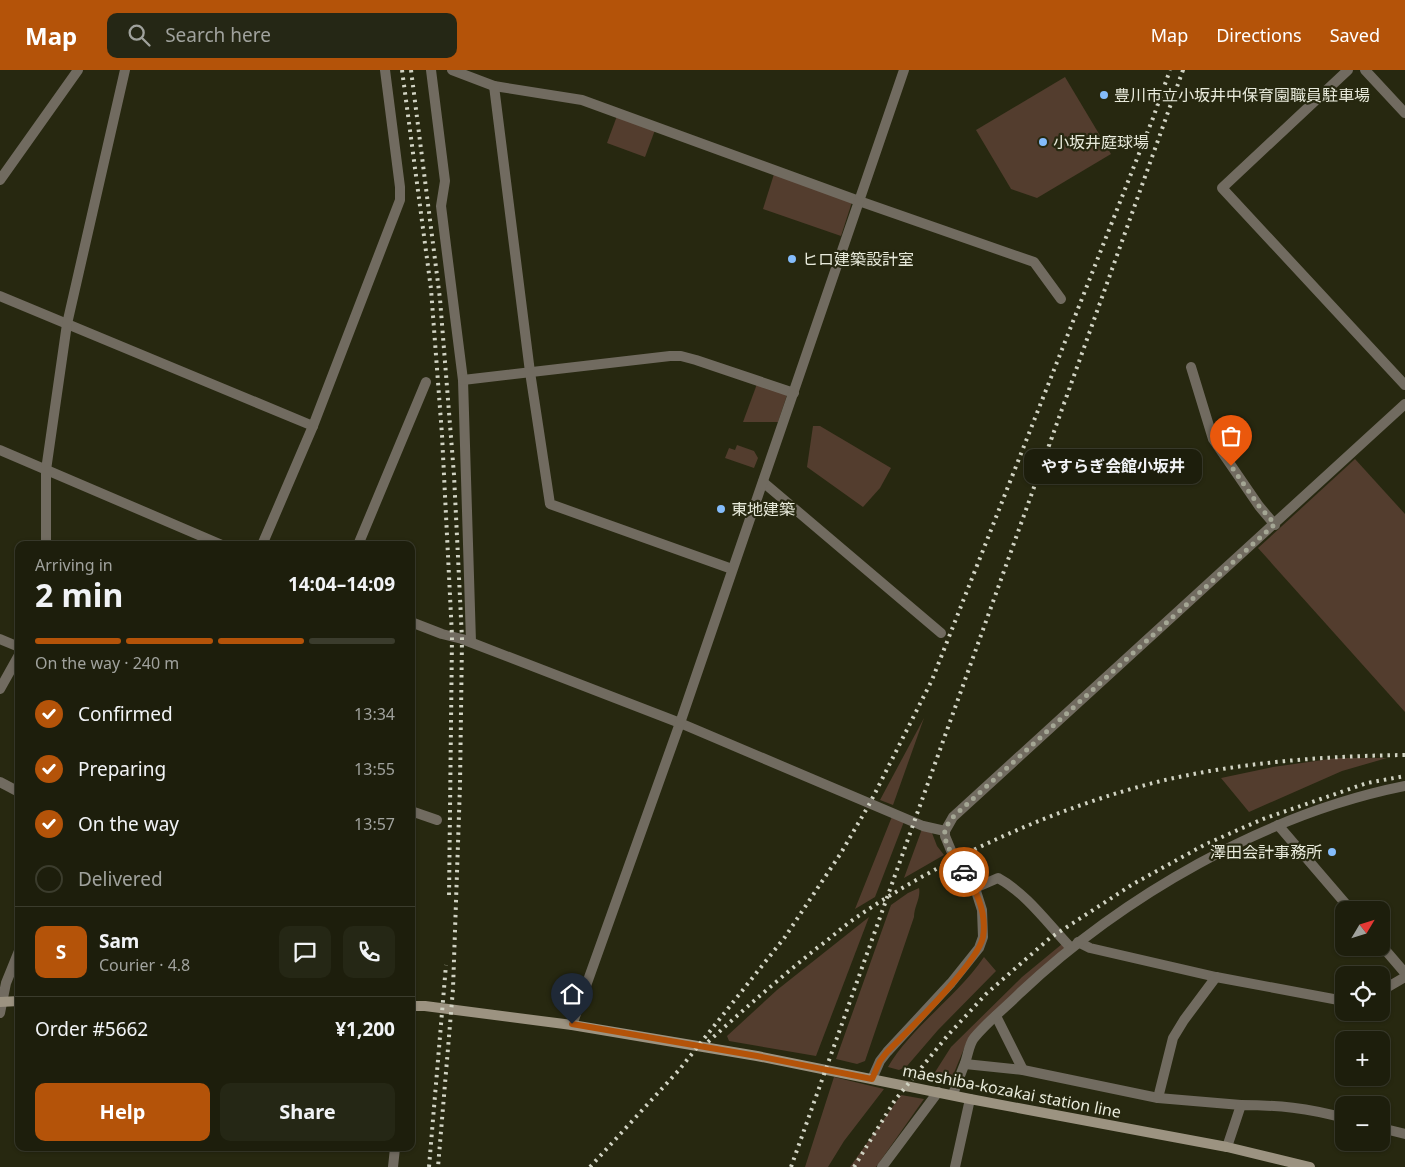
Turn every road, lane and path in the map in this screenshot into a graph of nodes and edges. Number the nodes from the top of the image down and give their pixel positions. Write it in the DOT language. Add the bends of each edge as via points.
graph roads {
  1 [pos="78,70"];
  2 [pos="125,70"];
  3 [pos="385,70"];
  4 [pos="431,70"];
  5 [pos="452,70"];
  6 [pos="904,70"];
  7 [pos="1348,70"];
  8 [pos="1365,70"];
  9 [pos="494,86"];
  10 [pos="1405,113"];
  11 [pos="0,180"];
  12 [pos="860,201"];
  13 [pos="0,296"];
  14 [pos="1061,299"];
  15 [pos="67,324"];
  16 [pos="1191,366"];
  17 [pos="530,372"];
  18 [pos="463,380"];
  19 [pos="426,382"];
  20 [pos="1405,385"];
  21 [pos="794,393"];
  22 [pos="1405,404"];
  23 [pos="313,426"];
  24 [pos="0,450"];
  25 [pos="46,470"];
  26 [pos="763,482"];
  27 [pos="1275,524"];
  28 [pos="46,541"];
  29 [pos="213,541"];
  30 [pos="264,541"];
  31 [pos="360,541"];
  32 [pos="732,569"];
  33 [pos="415,624"];
  34 [pos="940,633"];
  35 [pos="0,639"];
  36 [pos="471,642"];
  37 [pos="15,645"];
  38 [pos="15,662"];
  39 [pos="0,689"];
  40 [pos="680,723"];
  41 [pos="0,782"];
  42 [pos="1405,786"];
  43 [pos="15,790"];
  44 [pos="415,812"];
  45 [pos="437,820"];
  46 [pos="1278,824"];
  47 [pos="944,831"];
  48 [pos="975,888"];
  49 [pos="1343,901"];
  50 [pos="1075,945"];
  51 [pos="1390,956"];
  52 [pos="15,961"];
  53 [pos="1405,973"];
  54 [pos="1216,977"];
  55 [pos="1405,977"];
  56 [pos="1390,986"];
  57 [pos="1335,999"];
  58 [pos="1,1002"];
  59 [pos="15,1002"];
  60 [pos="415,1006"];
  61 [pos="0,1013"];
  62 [pos="996,1016"];
  63 [pos="572,1024"];
  64 [pos="965,1064"];
  65 [pos="1023,1070"];
  66 [pos="872,1079"];
  67 [pos="938,1092"];
  68 [pos="952,1094"];
  69 [pos="1158,1098"];
  70 [pos="970,1099"];
  71 [pos="1241,1105"];
  72 [pos="1335,1116"];
  73 [pos="1390,1130"];
  74 [pos="1405,1134"];
  75 [pos="1227,1148"];
  76 [pos="395,1151"];
  77 [pos="393,1167"];
  78 [pos="882,1167"];
  79 [pos="955,1167"];
  80 [pos="1310,1167"];
  1 -- 11 [label="street"];
  2 -- 15 [label="street"];
  3 -- 23 [label="street" via="400,200"];
  4 -- 18 [label="street" via="445,181 440,206"];
  5 -- 9 [label="street"];
  6 -- 12 [label="street"];
  7 -- 20 [label="street" via="1222,188"];
  8 -- 10 [label="street"];
  9 -- 12 [label="street" via="582,100"];
  9 -- 17 [label="street"];
  12 -- 14 [label="street" via="1034,262"];
  12 -- 21 [label="street"];
  13 -- 15 [label="street"];
  15 -- 23 [label="street"];
  15 -- 25 [label="street"];
  16 -- 27 [label="street" via="1213,439"];
  17 -- 18 [label="street"];
  17 -- 21 [label="street" via="681,356"];
  17 -- 32 [label="street" via="550,504"];
  18 -- 36 [label="street"];
  19 -- 31 [label="street"];
  21 -- 26 [label="street"];
  22 -- 27 [label="street"];
  23 -- 30 [label="street"];
  24 -- 25 [label="street"];
  25 -- 28 [label="street"];
  25 -- 29 [label="street"];
  26 -- 32 [label="street"];
  26 -- 34 [label="street"];
  27 -- 47 [label="street" via="960,810"];
  32 -- 40 [label="street"];
  33 -- 36 [label="street"];
  35 -- 37 [label="street"];
  36 -- 40 [label="street"];
  38 -- 39 [label="street"];
  40 -- 47 [label="street" via="923,826"];
  40 -- 63 [label="street"];
  41 -- 43 [label="street"];
  42 -- 46 [label="street" via="1318,808"];
  44 -- 45 [label="street"];
  46 -- 49 [label="street"];
  46 -- 50 [label="street" via="1220,852 1162,886"];
  47 -- 48 [label="street" via="955,860"];
  48 -- 50 [label="street" via="998,878 1007,883"];
  48 -- 66 [label="street" via="982,910 983,937 979,948 887,1052"];
  50 -- 54 [label="street"];
  50 -- 62 [label="street"];
  51 -- 53 [label="street"];
  52 -- 58 [label="street"];
  54 -- 57 [label="street"];
  54 -- 69 [label="street" via="1173,1038"];
  55 -- 56 [label="street"];
  58 -- 59 [label="main road"];
  58 -- 61 [label="street"];
  60 -- 63 [label="main road, maeshiba-kozakai station line"];
  62 -- 64 [label="street" via="972,1040"];
  62 -- 65 [label="street"];
  63 -- 66 [label="main road, maeshiba-kozakai station line"];
  64 -- 65 [label="street"];
  64 -- 68 [label="street"];
  65 -- 69 [label="street"];
  66 -- 67 [label="main road, maeshiba-kozakai station line"];
  67 -- 68 [label="main road, maeshiba-kozakai station line"];
  67 -- 78 [label="street"];
  68 -- 70 [label="main road, maeshiba-kozakai station line"];
  69 -- 71 [label="street"];
  70 -- 75 [label="main road, maeshiba-kozakai station line"];
  70 -- 79 [label="street"];
  71 -- 72 [label="street" via="1310,1109"];
  71 -- 75 [label="street"];
  73 -- 74 [label="street"];
  75 -- 80 [label="main road, maeshiba-kozakai station line"];
  76 -- 77 [label="street"];
}
